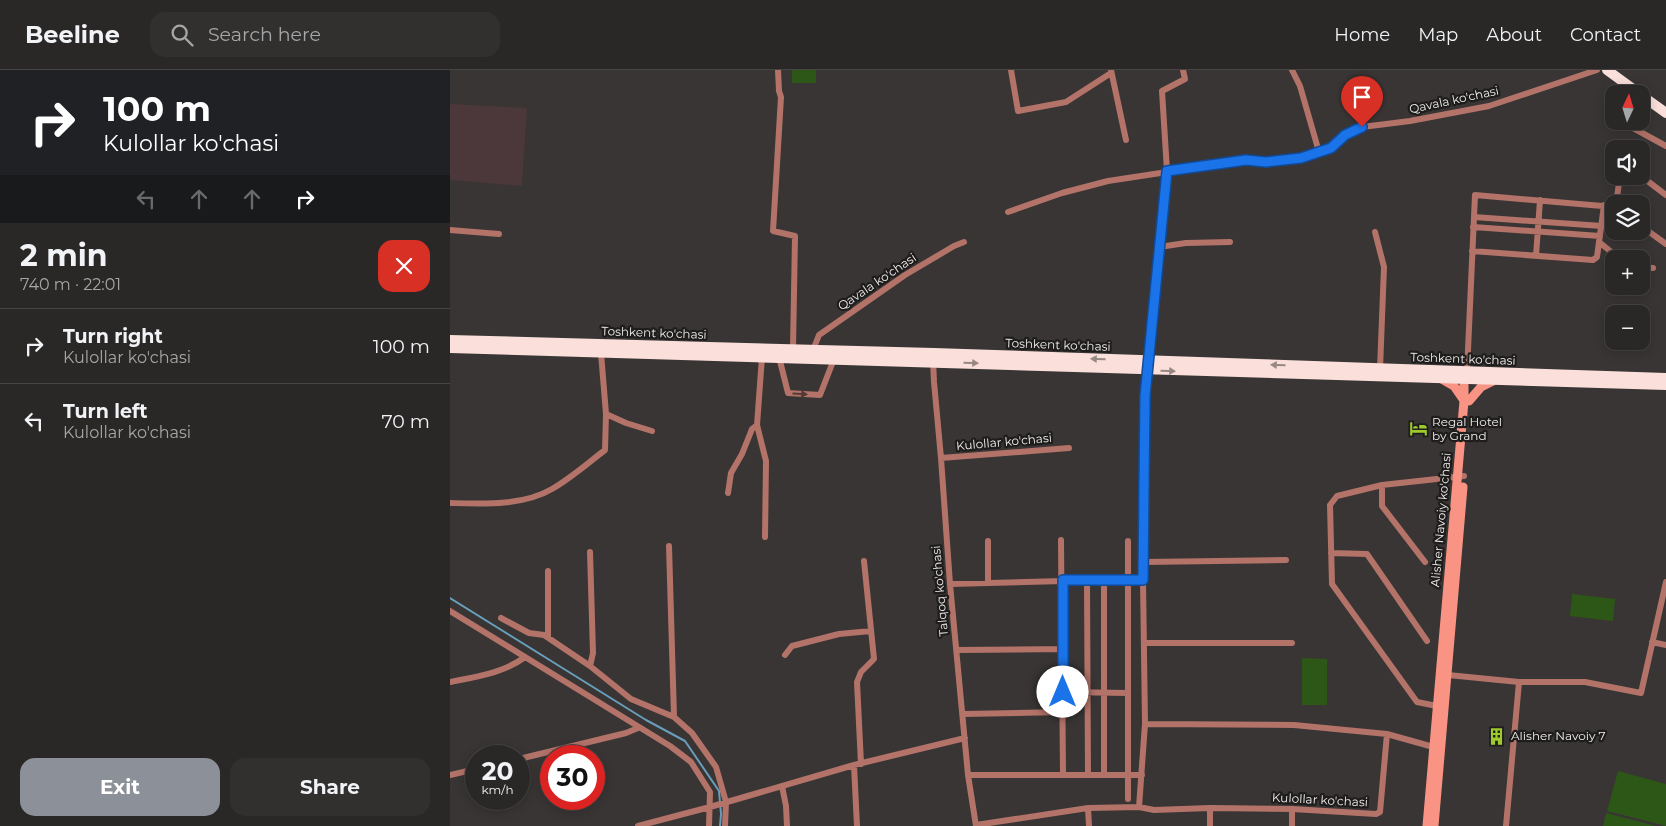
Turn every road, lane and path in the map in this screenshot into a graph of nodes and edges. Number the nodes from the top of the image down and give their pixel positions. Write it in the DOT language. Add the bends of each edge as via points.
graph roads {
  1 [pos="778,70"];
  2 [pos="1012,70"];
  3 [pos="1183,70"];
  4 [pos="1292,70"];
  5 [pos="1597,70"];
  6 [pos="1607,70"];
  7 [pos="1111,72"];
  8 [pos="1628,85"];
  9 [pos="1650,101"];
  10 [pos="1666,113"];
  11 [pos="1637,130"];
  12 [pos="1126,140"];
  13 [pos="1666,146"];
  14 [pos="1319,152"];
  15 [pos="1167,171"];
  16 [pos="1650,182"];
  17 [pos="1666,194"];
  18 [pos="1540,200"];
  19 [pos="1604,205"];
  20 [pos="1008,212"];
  21 [pos="1474,217"];
  22 [pos="1539,222"];
  23 [pos="1602,226"];
  24 [pos="1474,227"];
  25 [pos="450,230"];
  26 [pos="1375,232"];
  27 [pos="1538,232"];
  28 [pos="1650,232"];
  29 [pos="499,234"];
  30 [pos="1600,239"];
  31 [pos="964,242"];
  32 [pos="1230,242"];
  33 [pos="1666,244"];
  34 [pos="1160,247"];
  35 [pos="1611,250"];
  36 [pos="1472,251"];
  37 [pos="1536,256"];
  38 [pos="1650,268"];
  39 [pos="1653,268"];
  40 [pos="450,340"];
  41 [pos="450,348"];
  42 [pos="793,349"];
  43 [pos="813,350"];
  44 [pos="601,353"];
  45 [pos="762,357"];
  46 [pos="780,357"];
  47 [pos="934,358"];
  48 [pos="834,359"];
  49 [pos="1148,365"];
  50 [pos="1380,369"];
  51 [pos="1467,377"];
  52 [pos="1666,378"];
  53 [pos="1442,379"];
  54 [pos="1493,381"];
  55 [pos="1666,386"];
  56 [pos="1467,401"];
  57 [pos="606,414"];
  58 [pos="757,425"];
  59 [pos="652,432"];
  60 [pos="1069,448"];
  61 [pos="941,458"];
  62 [pos="1461,476"];
  63 [pos="1382,485"];
  64 [pos="728,493"];
  65 [pos="450,503"];
  66 [pos="765,537"];
  67 [pos="1061,540"];
  68 [pos="988,541"];
  69 [pos="1128,541"];
  70 [pos="668,546"];
  71 [pos="590,552"];
  72 [pos="1331,553"];
  73 [pos="1286,560"];
  74 [pos="864,561"];
  75 [pos="1143,562"];
  76 [pos="1424,562"];
  77 [pos="548,571"];
  78 [pos="1063,580"];
  79 [pos="1087,580"];
  80 [pos="1104,580"];
  81 [pos="1128,580"];
  82 [pos="1143,580"];
  83 [pos="1666,582"];
  84 [pos="988,583"];
  85 [pos="950,584"];
  86 [pos="450,611"];
  87 [pos="501,618"];
  88 [pos="871,631"];
  89 [pos="548,638"];
  90 [pos="1427,641"];
  91 [pos="1652,642"];
  92 [pos="1145,643"];
  93 [pos="1292,643"];
  94 [pos="1666,645"];
  95 [pos="1063,649"];
  96 [pos="957,650"];
  97 [pos="785,654"];
  98 [pos="525,657"];
  99 [pos="590,666"];
  100 [pos="1448,675"];
  101 [pos="450,682"];
  102 [pos="1518,682"];
  103 [pos="1063,692"];
  104 [pos="1087,692"];
  105 [pos="1104,692"];
  106 [pos="1128,693"];
  107 [pos="1437,706"];
  108 [pos="1063,712"];
  109 [pos="963,714"];
  110 [pos="674,717"];
  111 [pos="1145,724"];
  112 [pos="638,728"];
  113 [pos="1388,734"];
  114 [pos="965,738"];
  115 [pos="1437,748"];
  116 [pos="530,756"];
  117 [pos="858,764"];
  118 [pos="465,772"];
  119 [pos="968,774"];
  120 [pos="450,775"];
  121 [pos="1063,775"];
  122 [pos="1088,775"];
  123 [pos="1104,775"];
  124 [pos="1128,775"];
  125 [pos="1142,775"];
  126 [pos="782,786"];
  127 [pos="1128,799"];
  128 [pos="726,802"];
  129 [pos="710,807"];
  130 [pos="1139,807"];
  131 [pos="1088,808"];
  132 [pos="1210,808"];
  133 [pos="1292,809"];
  134 [pos="638,826"];
  135 [pos="709,826"];
  136 [pos="725,826"];
  137 [pos="787,826"];
  138 [pos="857,826"];
  139 [pos="976,826"];
  140 [pos="1089,826"];
  141 [pos="1210,826"];
  142 [pos="1292,826"];
  143 [pos="1427,826"];
  144 [pos="1434,826"];
  145 [pos="1506,826"];
  1 -- 42 [label="street" via="780,97 773,231 794,236"];
  2 -- 7 [label="street" via="1018,111 1066,102"];
  3 -- 15 [label="street" via="1185,79 1162,91"];
  4 -- 14 [label="street" via="1300,86"];
  5 -- 14 [label="street, Qavala ko'chasi" via="1489,106 1362,127 1345,135 1331,148"];
  6 -- 8 [label="highway"];
  7 -- 12 [label="street"];
  9 -- 10 [label="highway"];
  11 -- 13 [label="street"];
  14 -- 15 [label="street, Qavala ko'chasi" via="1301,158 1266,162 1246,160"];
  15 -- 20 [label="street, Qavala ko'chasi" via="1108,181"];
  15 -- 34 [label="street"];
  16 -- 17 [label="street"];
  18 -- 19 [label="street"];
  18 -- 21 [label="street" via="1475,196"];
  18 -- 22 [label="street"];
  19 -- 23 [label="street"];
  21 -- 22 [label="street"];
  21 -- 24 [label="street"];
  22 -- 23 [label="street"];
  22 -- 27 [label="street"];
  23 -- 30 [label="street"];
  24 -- 27 [label="street"];
  24 -- 36 [label="street"];
  25 -- 29 [label="street"];
  26 -- 50 [label="street" via="1384,267"];
  27 -- 30 [label="street"];
  27 -- 37 [label="street"];
  28 -- 33 [label="street"];
  30 -- 35 [label="street"];
  30 -- 37 [label="street" via="1597,257 1593,260"];
  31 -- 43 [label="street, Qavala ko'chasi" via="905,275 819,335"];
  32 -- 34 [label="street"];
  34 -- 49 [label="street"];
  36 -- 37 [label="street"];
  36 -- 51 [label="street"];
  38 -- 39 [label="street"];
  40 -- 42 [label="highway, Toshkent ko'chasi"];
  41 -- 44 [label="highway, Toshkent ko'chasi"];
  42 -- 43 [label="highway, Toshkent ko'chasi"];
  43 -- 47 [label="highway, Toshkent ko'chasi"];
  44 -- 45 [label="highway, Toshkent ko'chasi"];
  44 -- 57 [label="street"];
  45 -- 46 [label="highway, Toshkent ko'chasi"];
  45 -- 58 [label="street"];
  46 -- 48 [label="highway, Toshkent ko'chasi"];
  46 -- 48 [label="street, one-way" via="788,393 820,395"];
  47 -- 48 [label="highway, Toshkent ko'chasi"];
  47 -- 49 [label="highway, Toshkent ko'chasi"];
  47 -- 61 [label="street, Talqoq ko'chasi"];
  50 -- 49 [label="highway, Toshkent ko'chasi, one-way"];
  49 -- 53 [label="highway, Toshkent ko'chasi, one-way"];
  49 -- 75 [label="street"];
  50 -- 51 [label="highway, Toshkent ko'chasi"];
  51 -- 52 [label="highway, Toshkent ko'chasi"];
  51 -- 53 [label="highway, Toshkent ko'chasi"];
  51 -- 54 [label="highway, Toshkent ko'chasi"];
  51 -- 56 [label="main road, Alisher Navoiy ko'chasi"];
  53 -- 56 [label="main road" via="1454,386"];
  54 -- 55 [label="highway, Toshkent ko'chasi"];
  54 -- 56 [label="main road" via="1481,387"];
  56 -- 62 [label="main road, Alisher Navoiy ko'chasi"];
  57 -- 59 [label="street"];
  57 -- 65 [label="street" via="605,450 551,490 522,500"];
  58 -- 64 [label="street" via="731,473"];
  58 -- 66 [label="street" via="766,461"];
  60 -- 61 [label="street, Kulollar ko'chasi"];
  61 -- 85 [label="street, Talqoq ko'chasi"];
  62 -- 63 [label="street"];
  62 -- 100 [label="main road, Alisher Navoiy ko'chasi"];
  62 -- 107 [label="main road, Alisher Navoiy ko'chasi"];
  63 -- 72 [label="street" via="1337,496 1330,505"];
  63 -- 76 [label="street" via="1382,506"];
  67 -- 78 [label="street"];
  68 -- 84 [label="street"];
  69 -- 81 [label="street"];
  70 -- 110 [label="street"];
  71 -- 99 [label="street" via="593,653"];
  72 -- 90 [label="street" via="1367,554"];
  72 -- 107 [label="street" via="1332,584 1417,702"];
  73 -- 75 [label="street"];
  74 -- 88 [label="street"];
  75 -- 82 [label="street"];
  77 -- 89 [label="street"];
  78 -- 79 [label="street"];
  78 -- 84 [label="street"];
  78 -- 95 [label="street"];
  79 -- 80 [label="street"];
  79 -- 104 [label="street"];
  80 -- 81 [label="street"];
  80 -- 105 [label="street"];
  81 -- 82 [label="street"];
  81 -- 106 [label="street"];
  82 -- 92 [label="street"];
  83 -- 91 [label="street"];
  84 -- 85 [label="street"];
  85 -- 96 [label="street, Talqoq ko'chasi"];
  86 -- 98 [label="street"];
  87 -- 89 [label="street" via="529,633"];
  88 -- 97 [label="street" via="839,634 792,646"];
  88 -- 117 [label="street" via="874,659 861,672 857,682"];
  89 -- 99 [label="street"];
  91 -- 94 [label="street"];
  91 -- 102 [label="street" via="1641,693 1585,682"];
  92 -- 93 [label="street"];
  92 -- 111 [label="street"];
  95 -- 96 [label="street"];
  95 -- 103 [label="street"];
  96 -- 109 [label="street, Talqoq ko'chasi"];
  98 -- 101 [label="street" via="515,664 482,675"];
  98 -- 112 [label="street"];
  99 -- 110 [label="street" via="631,699"];
  100 -- 102 [label="street"];
  100 -- 115 [label="main road, Alisher Navoiy ko'chasi"];
  102 -- 145 [label="street"];
  103 -- 104 [label="street"];
  103 -- 108 [label="street"];
  104 -- 105 [label="street"];
  104 -- 122 [label="street"];
  105 -- 106 [label="street"];
  105 -- 123 [label="street"];
  106 -- 124 [label="street"];
  107 -- 115 [label="main road, Alisher Navoiy ko'chasi"];
  108 -- 109 [label="street"];
  108 -- 121 [label="street"];
  109 -- 114 [label="street, Talqoq ko'chasi"];
  110 -- 128 [label="street" via="692,733 716,767"];
  111 -- 113 [label="street" via="1294,725"];
  111 -- 125 [label="street"];
  112 -- 116 [label="street"];
  112 -- 129 [label="street" via="691,762 710,792"];
  113 -- 115 [label="street"];
  113 -- 133 [label="street, Kulollar ko'chasi" via="1380,812"];
  114 -- 117 [label="street"];
  114 -- 119 [label="street, Talqoq ko'chasi"];
  115 -- 143 [label="main road, Alisher Navoiy ko'chasi"];
  115 -- 144 [label="main road, Alisher Navoiy ko'chasi"];
  117 -- 126 [label="street"];
  117 -- 138 [label="street"];
  118 -- 120 [label="street"];
  119 -- 121 [label="street"];
  119 -- 139 [label="street, Talqoq ko'chasi"];
  121 -- 122 [label="street"];
  122 -- 123 [label="street"];
  123 -- 124 [label="street"];
  124 -- 125 [label="street"];
  124 -- 127 [label="street"];
  125 -- 130 [label="street"];
  126 -- 128 [label="street"];
  126 -- 137 [label="street"];
  128 -- 129 [label="street"];
  128 -- 136 [label="street"];
  129 -- 134 [label="street"];
  129 -- 135 [label="street"];
  130 -- 131 [label="street, Kulollar ko'chasi"];
  130 -- 132 [label="street, Kulollar ko'chasi" via="1154,810"];
  131 -- 139 [label="street, Kulollar ko'chasi"];
  131 -- 140 [label="street"];
  132 -- 133 [label="street, Kulollar ko'chasi"];
  132 -- 141 [label="street"];
  133 -- 142 [label="street"];
}
